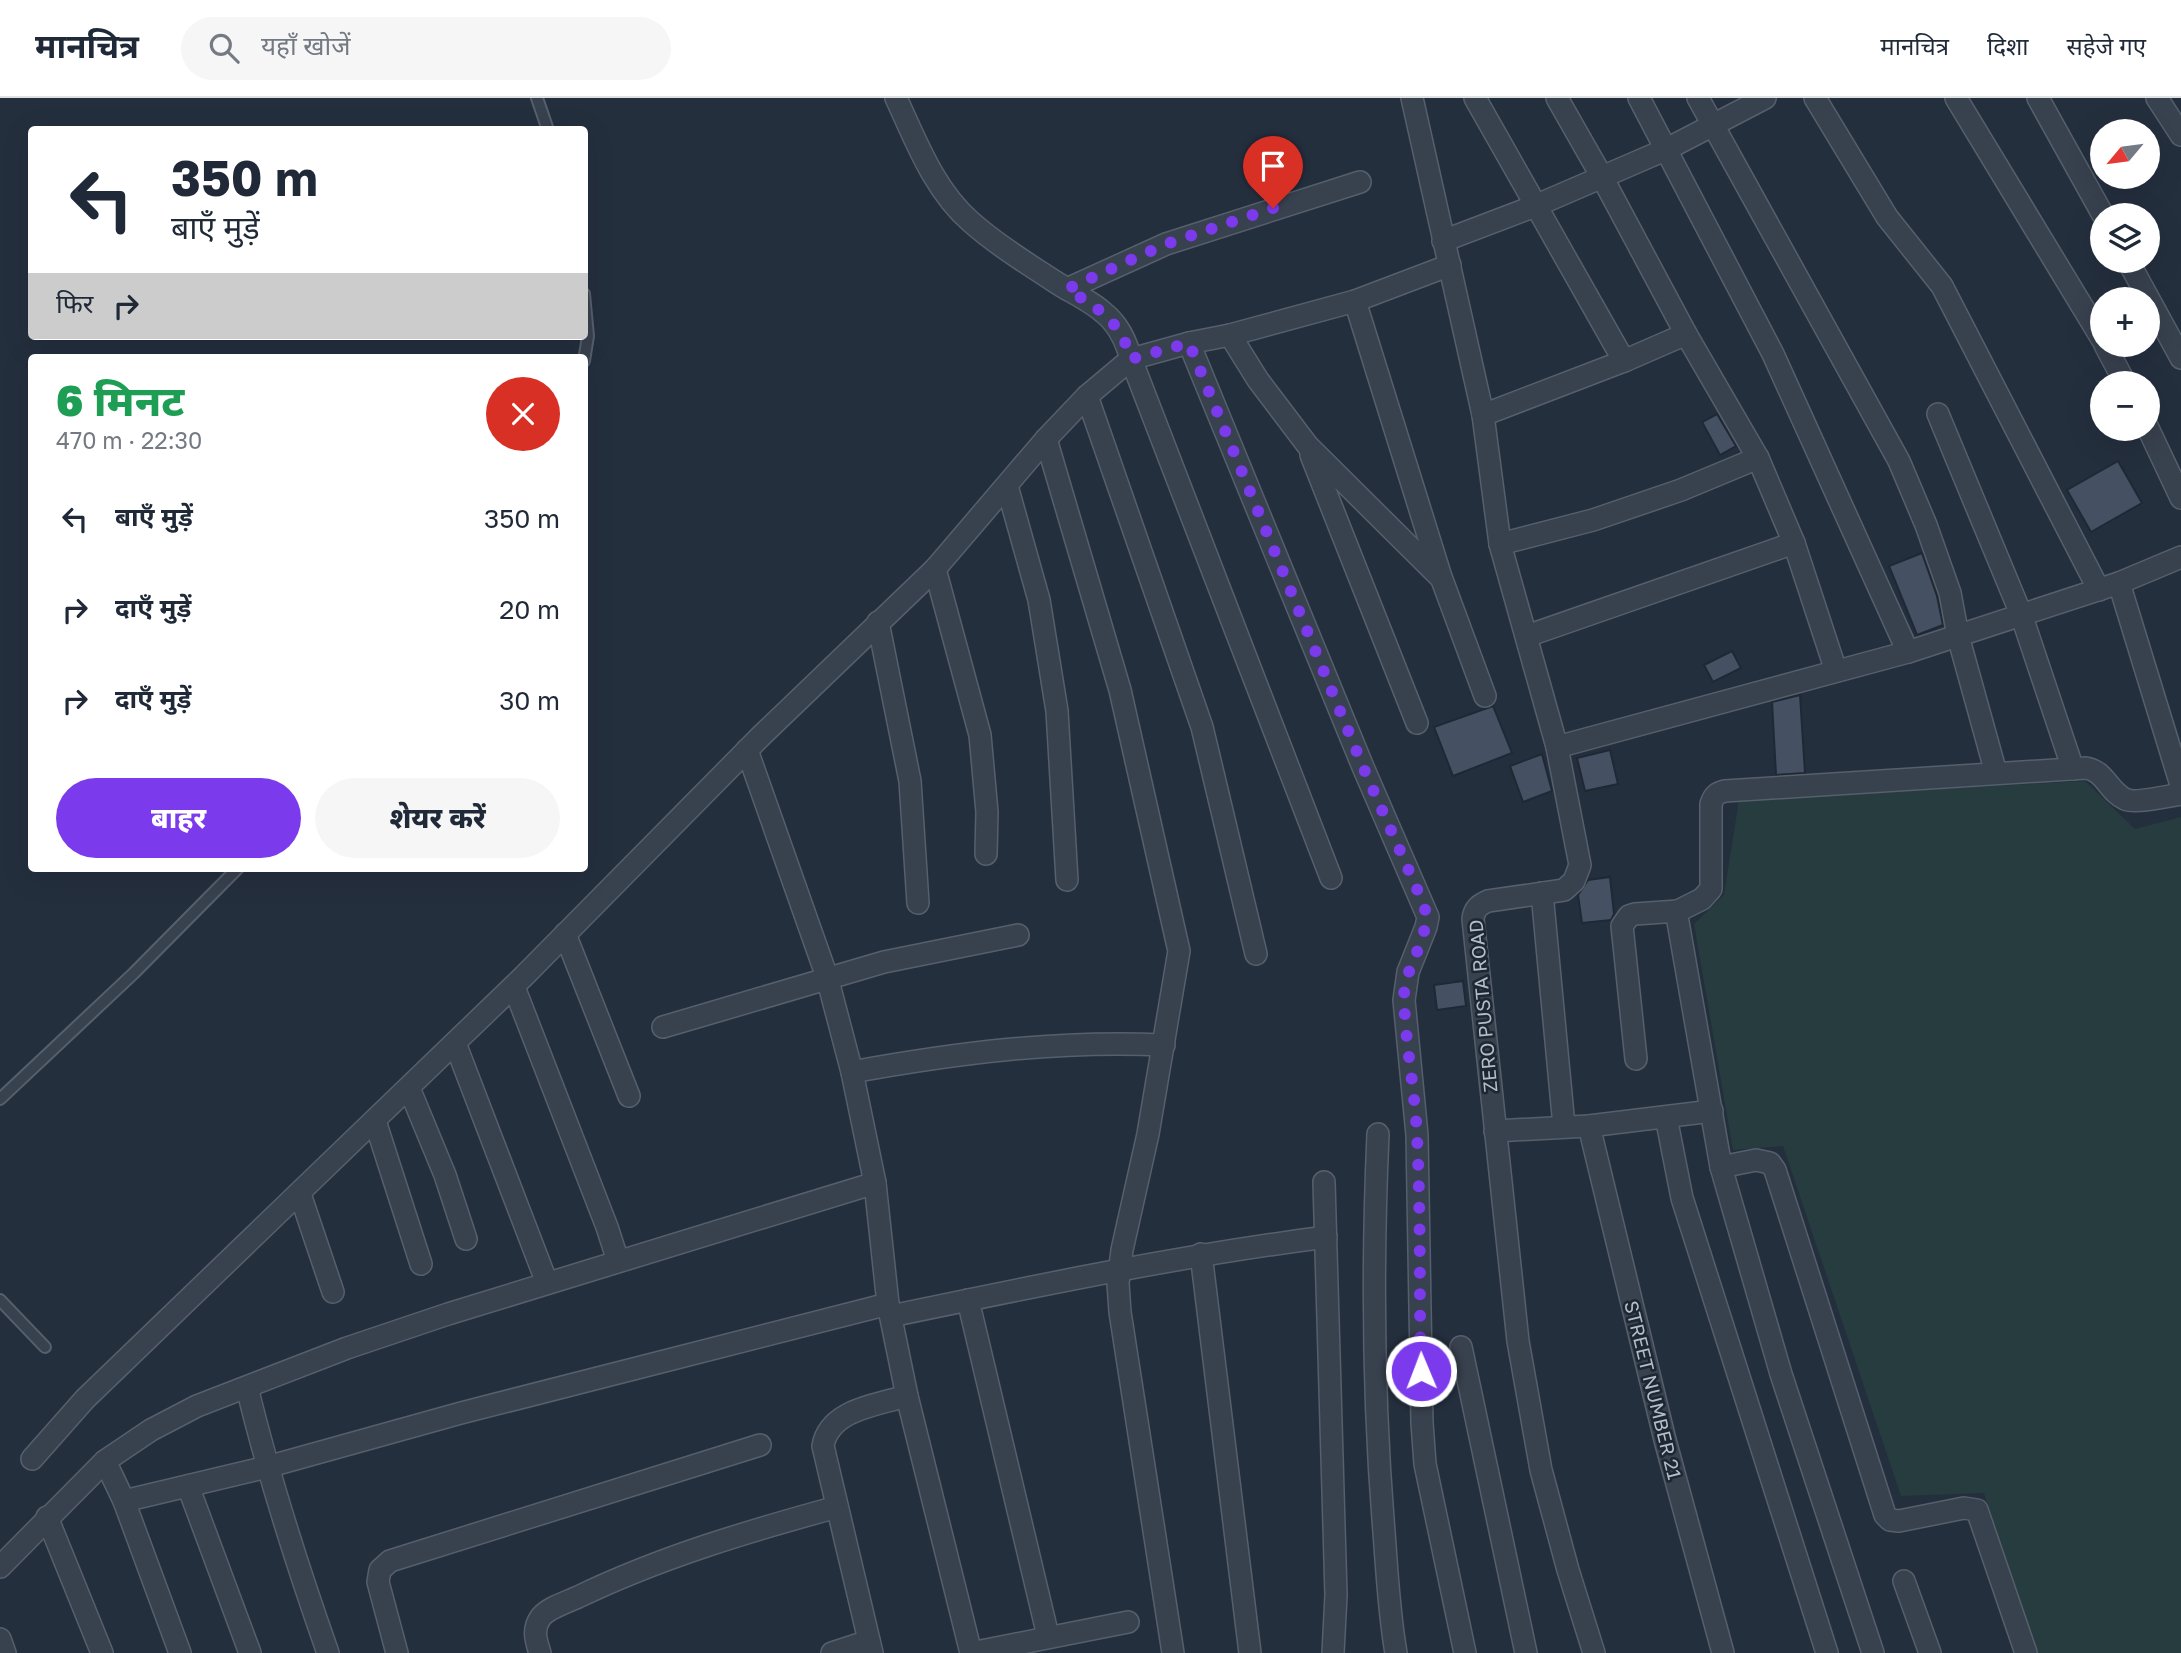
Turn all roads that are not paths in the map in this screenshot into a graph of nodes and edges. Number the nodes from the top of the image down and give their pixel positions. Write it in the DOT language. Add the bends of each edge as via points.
graph roads {
  1 [pos="537,98"];
  2 [pos="896,98"];
  3 [pos="1475,98"];
  4 [pos="1557,98"];
  5 [pos="1639,98"];
  6 [pos="1698,98"];
  7 [pos="1765,98"];
  8 [pos="1815,98"];
  9 [pos="1956,98"];
  10 [pos="2038,98"];
  11 [pos="2157,98"];
  12 [pos="1415,99"];
  13 [pos="1714,125"];
  14 [pos="547,126"];
  15 [pos="2181,135"];
  16 [pos="1667,149"];
  17 [pos="1602,177"];
  18 [pos="1360,182"];
  19 [pos="2096,203"];
  20 [pos="1535,206"];
  21 [pos="1443,241"];
  22 [pos="1450,265"];
  23 [pos="2135,273"];
  24 [pos="1067,289"];
  25 [pos="1355,301"];
  26 [pos="2090,319"];
  27 [pos="1686,334"];
  28 [pos="1230,335"];
  29 [pos="1189,343"];
  30 [pos="2181,358"];
  31 [pos="1131,359"];
  32 [pos="1623,361"];
  33 [pos="1087,396"];
  34 [pos="1938,414"];
  35 [pos="1483,415"];
  36 [pos="1046,439"];
  37 [pos="2154,441"];
  38 [pos="1308,446"];
  39 [pos="1758,458"];
  40 [pos="1007,486"];
  41 [pos="2181,498"];
  42 [pos="1794,542"];
  43 [pos="1500,544"];
  44 [pos="2181,557"];
  45 [pos="935,569"];
  46 [pos="1441,578"];
  47 [pos="2109,587"];
  48 [pos="2021,614"];
  49 [pos="878,622"];
  50 [pos="1527,636"];
  51 [pos="1958,636"];
  52 [pos="1908,652"];
  53 [pos="1836,671"];
  54 [pos="1485,696"];
  55 [pos="1417,723"];
  56 [pos="1557,747"];
  57 [pos="747,750"];
  58 [pos="2073,769"];
  59 [pos="1996,774"];
  60 [pos="2181,785"];
  61 [pos="2181,794"];
  62 [pos="986,854"];
  63 [pos="234,872"];
  64 [pos="1331,878"];
  65 [pos="1067,880"];
  66 [pos="1542,893"];
  67 [pos="918,903"];
  68 [pos="1678,911"];
  69 [pos="565,934"];
  70 [pos="1018,935"];
  71 [pos="1256,954"];
  72 [pos="827,977"];
  73 [pos="514,987"];
  74 [pos="663,1027"];
  75 [pos="455,1043"];
  76 [pos="1164,1045"];
  77 [pos="1636,1059"];
  78 [pos="852,1072"];
  79 [pos="409,1088"];
  80 [pos="629,1096"];
  81 [pos="0,1099"];
  82 [pos="1712,1111"];
  83 [pos="1665,1117"];
  84 [pos="375,1121"];
  85 [pos="1564,1126"];
  86 [pos="1589,1126"];
  87 [pos="1495,1131"];
  88 [pos="1378,1134"];
  89 [pos="1721,1167"];
  90 [pos="1324,1182"];
  91 [pos="875,1183"];
  92 [pos="300,1194"];
  93 [pos="1326,1237"];
  94 [pos="466,1239"];
  95 [pos="1201,1254"];
  96 [pos="618,1261"];
  97 [pos="421,1264"];
  98 [pos="1119,1269"];
  99 [pos="547,1283"];
  100 [pos="333,1292"];
  101 [pos="0,1300"];
  102 [pos="968,1300"];
  103 [pos="889,1310"];
  104 [pos="1461,1347"];
  105 [pos="45,1348"];
  106 [pos="247,1387"];
  107 [pos="907,1396"];
  108 [pos="760,1445"];
  109 [pos="32,1459"];
  110 [pos="105,1461"];
  111 [pos="267,1467"];
  112 [pos="188,1486"];
  113 [pos="124,1501"];
  114 [pos="838,1507"];
  115 [pos="47,1517"];
  116 [pos="0,1567"];
  117 [pos="1905,1581"];
  118 [pos="1128,1622"];
  119 [pos="0,1639"];
  120 [pos="1061,1641"];
  121 [pos="870,1647"];
  122 [pos="5,1653"];
  123 [pos="102,1653"];
  124 [pos="180,1653"];
  125 [pos="250,1653"];
  126 [pos="328,1653"];
  127 [pos="397,1653"];
  128 [pos="540,1653"];
  129 [pos="832,1653"];
  130 [pos="971,1653"];
  131 [pos="1172,1653"];
  132 [pos="1250,1653"];
  133 [pos="1333,1653"];
  134 [pos="1396,1653"];
  135 [pos="1465,1653"];
  136 [pos="1526,1653"];
  137 [pos="1594,1653"];
  138 [pos="1723,1653"];
  139 [pos="1827,1653"];
  140 [pos="1873,1653"];
  141 [pos="1930,1653"];
  142 [pos="2026,1653"];
  1 -- 14 [label="lane"];
  2 -- 24 [label="street" via="930,169 953,204 971,222"];
  3 -- 20 [label="street"];
  4 -- 17 [label="street"];
  5 -- 16 [label="street"];
  6 -- 13 [label="street"];
  7 -- 13 [label="street"];
  8 -- 47 [label="street" via="1887,217 1942,286"];
  9 -- 26 [label="street"];
  10 -- 19 [label="street"];
  11 -- 15 [label="street"];
  12 -- 21 [label="street"];
  13 -- 16 [label="street"];
  13 -- 51 [label="street" via="1899,461 1950,593"];
  16 -- 17 [label="street"];
  16 -- 52 [label="street" via="1773,354"];
  17 -- 20 [label="street"];
  17 -- 27 [label="street"];
  18 -- 24 [label="street" via="1166,244"];
  20 -- 21 [label="street"];
  20 -- 32 [label="street"];
  21 -- 22 [label="street"];
  22 -- 25 [label="street"];
  22 -- 35 [label="street"];
  23 -- 30 [label="street"];
  24 -- 31 [label="street" via="1104,312 1126,341"];
  25 -- 28 [label="street"];
  25 -- 46 [label="street"];
  27 -- 32 [label="street"];
  27 -- 39 [label="street"];
  28 -- 29 [label="street"];
  28 -- 38 [label="street"];
  29 -- 31 [label="street"];
  29 -- 135 [label="street" via="1428,917 1408,972 1404,1000 1417,1135 1422,1423 1425,1464"];
  31 -- 33 [label="street"];
  31 -- 64 [label="street"];
  32 -- 35 [label="street"];
  33 -- 36 [label="street"];
  33 -- 71 [label="street" via="1202,727"];
  34 -- 48 [label="street"];
  35 -- 43 [label="street"];
  36 -- 40 [label="street"];
  36 -- 76 [label="street" via="1120,690 1180,951"];
  37 -- 41 [label="street"];
  38 -- 46 [label="street"];
  38 -- 55 [label="street"];
  39 -- 42 [label="street"];
  39 -- 43 [label="street" via="1669,495"];
  40 -- 45 [label="street"];
  40 -- 65 [label="street" via="1040,600 1057,711"];
  42 -- 50 [label="street"];
  42 -- 53 [label="street"];
  43 -- 50 [label="street"];
  44 -- 47 [label="street"];
  45 -- 49 [label="street"];
  45 -- 62 [label="street" via="980,735"];
  46 -- 54 [label="street"];
  47 -- 48 [label="street"];
  47 -- 60 [label="street"];
  48 -- 51 [label="street"];
  48 -- 58 [label="street"];
  49 -- 57 [label="street"];
  49 -- 67 [label="street" via="910,782"];
  50 -- 56 [label="street"];
  51 -- 52 [label="street"];
  51 -- 59 [label="street"];
  52 -- 53 [label="street"];
  53 -- 56 [label="street"];
  56 -- 66 [label="street" via="1580,865 1569,887"];
  57 -- 69 [label="street"];
  57 -- 72 [label="street"];
  58 -- 59 [label="street"];
  58 -- 61 [label="street" via="2091,769 2129,801"];
  59 -- 68 [label="street" via="1718,793 1711,804 1711,889"];
  63 -- 81 [label="lane"];
  66 -- 85 [label="street"];
  66 -- 87 [label="street, ZERO PUSTA ROAD" via="1488,901 1474,912"];
  68 -- 77 [label="street" via="1635,914 1622,926"];
  68 -- 82 [label="street"];
  69 -- 73 [label="street"];
  69 -- 80 [label="street"];
  70 -- 72 [label="street"];
  72 -- 74 [label="street"];
  72 -- 78 [label="street"];
  73 -- 75 [label="street"];
  73 -- 96 [label="street"];
  75 -- 79 [label="street"];
  75 -- 99 [label="street"];
  76 -- 78 [label="street" via="1014,1048"];
  76 -- 98 [label="street"];
  78 -- 91 [label="street"];
  79 -- 84 [label="street"];
  79 -- 94 [label="street"];
  82 -- 83 [label="street"];
  82 -- 89 [label="street"];
  83 -- 86 [label="street"];
  83 -- 139 [label="street" via="1682,1198"];
  84 -- 92 [label="street"];
  84 -- 97 [label="street"];
  85 -- 86 [label="street"];
  85 -- 87 [label="street"];
  86 -- 138 [label="street, STREET NUMBER 21" via="1665,1440"];
  87 -- 137 [label="street" via="1518,1341 1541,1470"];
  88 -- 134 [label="street" via="1375,1382"];
  89 -- 140 [label="street" via="1781,1374"];
  89 -- 142 [label="street" via="1756,1160 1770,1163 1775,1170 1881,1509 1890,1520 1899,1521 1964,1508 1978,1510"];
  90 -- 93 [label="street"];
  91 -- 96 [label="street"];
  91 -- 103 [label="street"];
  92 -- 100 [label="street"];
  92 -- 109 [label="street" via="85,1399"];
  93 -- 95 [label="street"];
  93 -- 133 [label="street" via="1336,1595"];
  95 -- 98 [label="street"];
  95 -- 132 [label="street"];
  96 -- 99 [label="street"];
  98 -- 102 [label="street"];
  98 -- 131 [label="street" via="1120,1312"];
  99 -- 106 [label="street" via="347,1348"];
  101 -- 105 [label="lane"];
  102 -- 103 [label="street"];
  102 -- 120 [label="street"];
  103 -- 107 [label="street"];
  103 -- 111 [label="street" via="461,1413"];
  104 -- 136 [label="street"];
  106 -- 110 [label="street" via="197,1406"];
  106 -- 111 [label="street"];
  107 -- 114 [label="street" via="847,1414 825,1433 823,1446"];
  107 -- 130 [label="street"];
  108 -- 127 [label="street" via="390,1561 380,1570 378,1582"];
  110 -- 113 [label="street"];
  110 -- 115 [label="street"];
  111 -- 112 [label="street"];
  111 -- 126 [label="street"];
  112 -- 113 [label="street"];
  112 -- 125 [label="street"];
  113 -- 124 [label="street"];
  114 -- 121 [label="street"];
  114 -- 128 [label="street" via="686,1553 559,1606 541,1616 535,1629"];
  115 -- 116 [label="street"];
  115 -- 123 [label="street"];
  117 -- 141 [label="street"];
  118 -- 120 [label="street"];
  119 -- 122 [label="street"];
  120 -- 130 [label="street"];
  121 -- 129 [label="street"];
}
